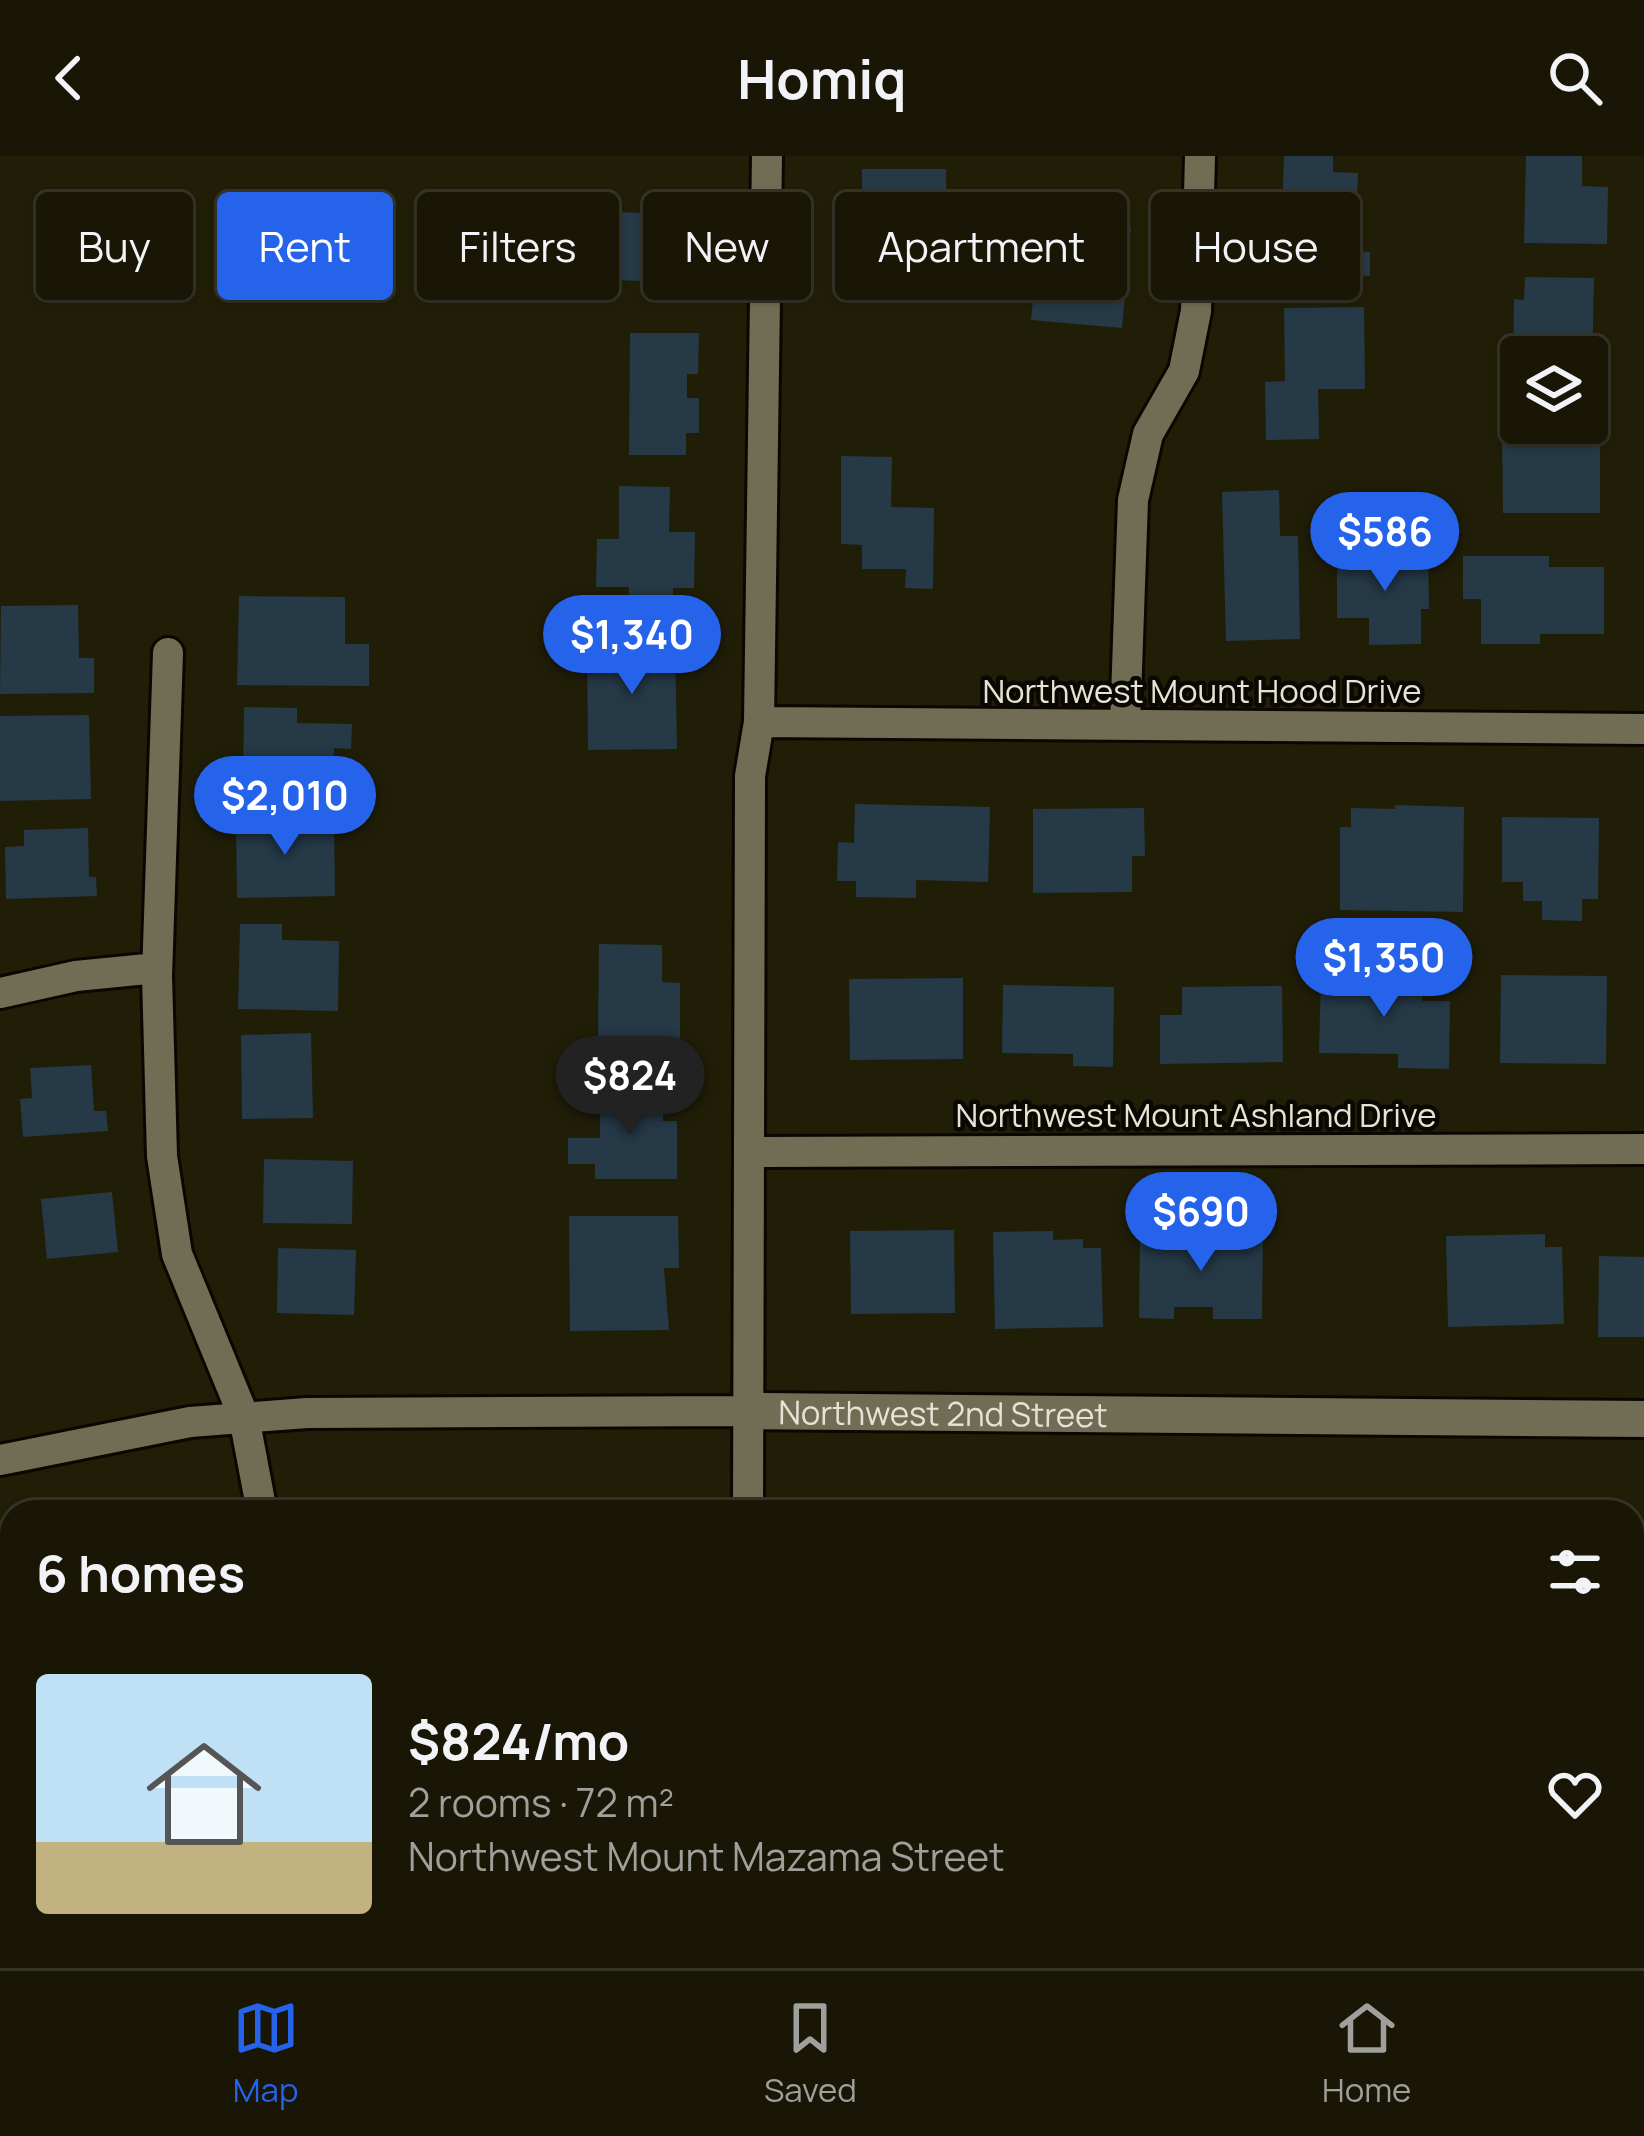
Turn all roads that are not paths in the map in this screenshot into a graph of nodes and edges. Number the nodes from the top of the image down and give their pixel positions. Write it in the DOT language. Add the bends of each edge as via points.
graph roads {
  1 [pos="767,156"];
  2 [pos="1200,156"];
  3 [pos="168,653"];
  4 [pos="759,722"];
  5 [pos="1125,725"];
  6 [pos="1644,730"];
  7 [pos="157,968"];
  8 [pos="0,993"];
  9 [pos="1644,1149"];
  10 [pos="748,1152"];
  11 [pos="748,1412"];
  12 [pos="244,1418"];
  13 [pos="1644,1419"];
  14 [pos="0,1460"];
  15 [pos="260,1500"];
  16 [pos="748,1500"];
  1 -- 4 [label="street"];
  2 -- 5 [label="street" via="1196,311 1184,371 1148,434 1133,500"];
  3 -- 7 [label="street"];
  4 -- 5 [label="street, Northwest Mount Hood Drive"];
  4 -- 10 [label="street" via="750,776"];
  5 -- 6 [label="street, Northwest Mount Hood Drive"];
  7 -- 8 [label="street"];
  7 -- 12 [label="street" via="162,1156 177,1255"];
  9 -- 10 [label="street, Northwest Mount Ashland Drive"];
  10 -- 11 [label="street"];
  11 -- 12 [label="street, Northwest 2nd Street" via="382,1410"];
  11 -- 13 [label="street, Northwest 2nd Street"];
  11 -- 16 [label="street"];
  12 -- 14 [label="street, Northwest 2nd Street"];
  12 -- 15 [label="street"];
}
